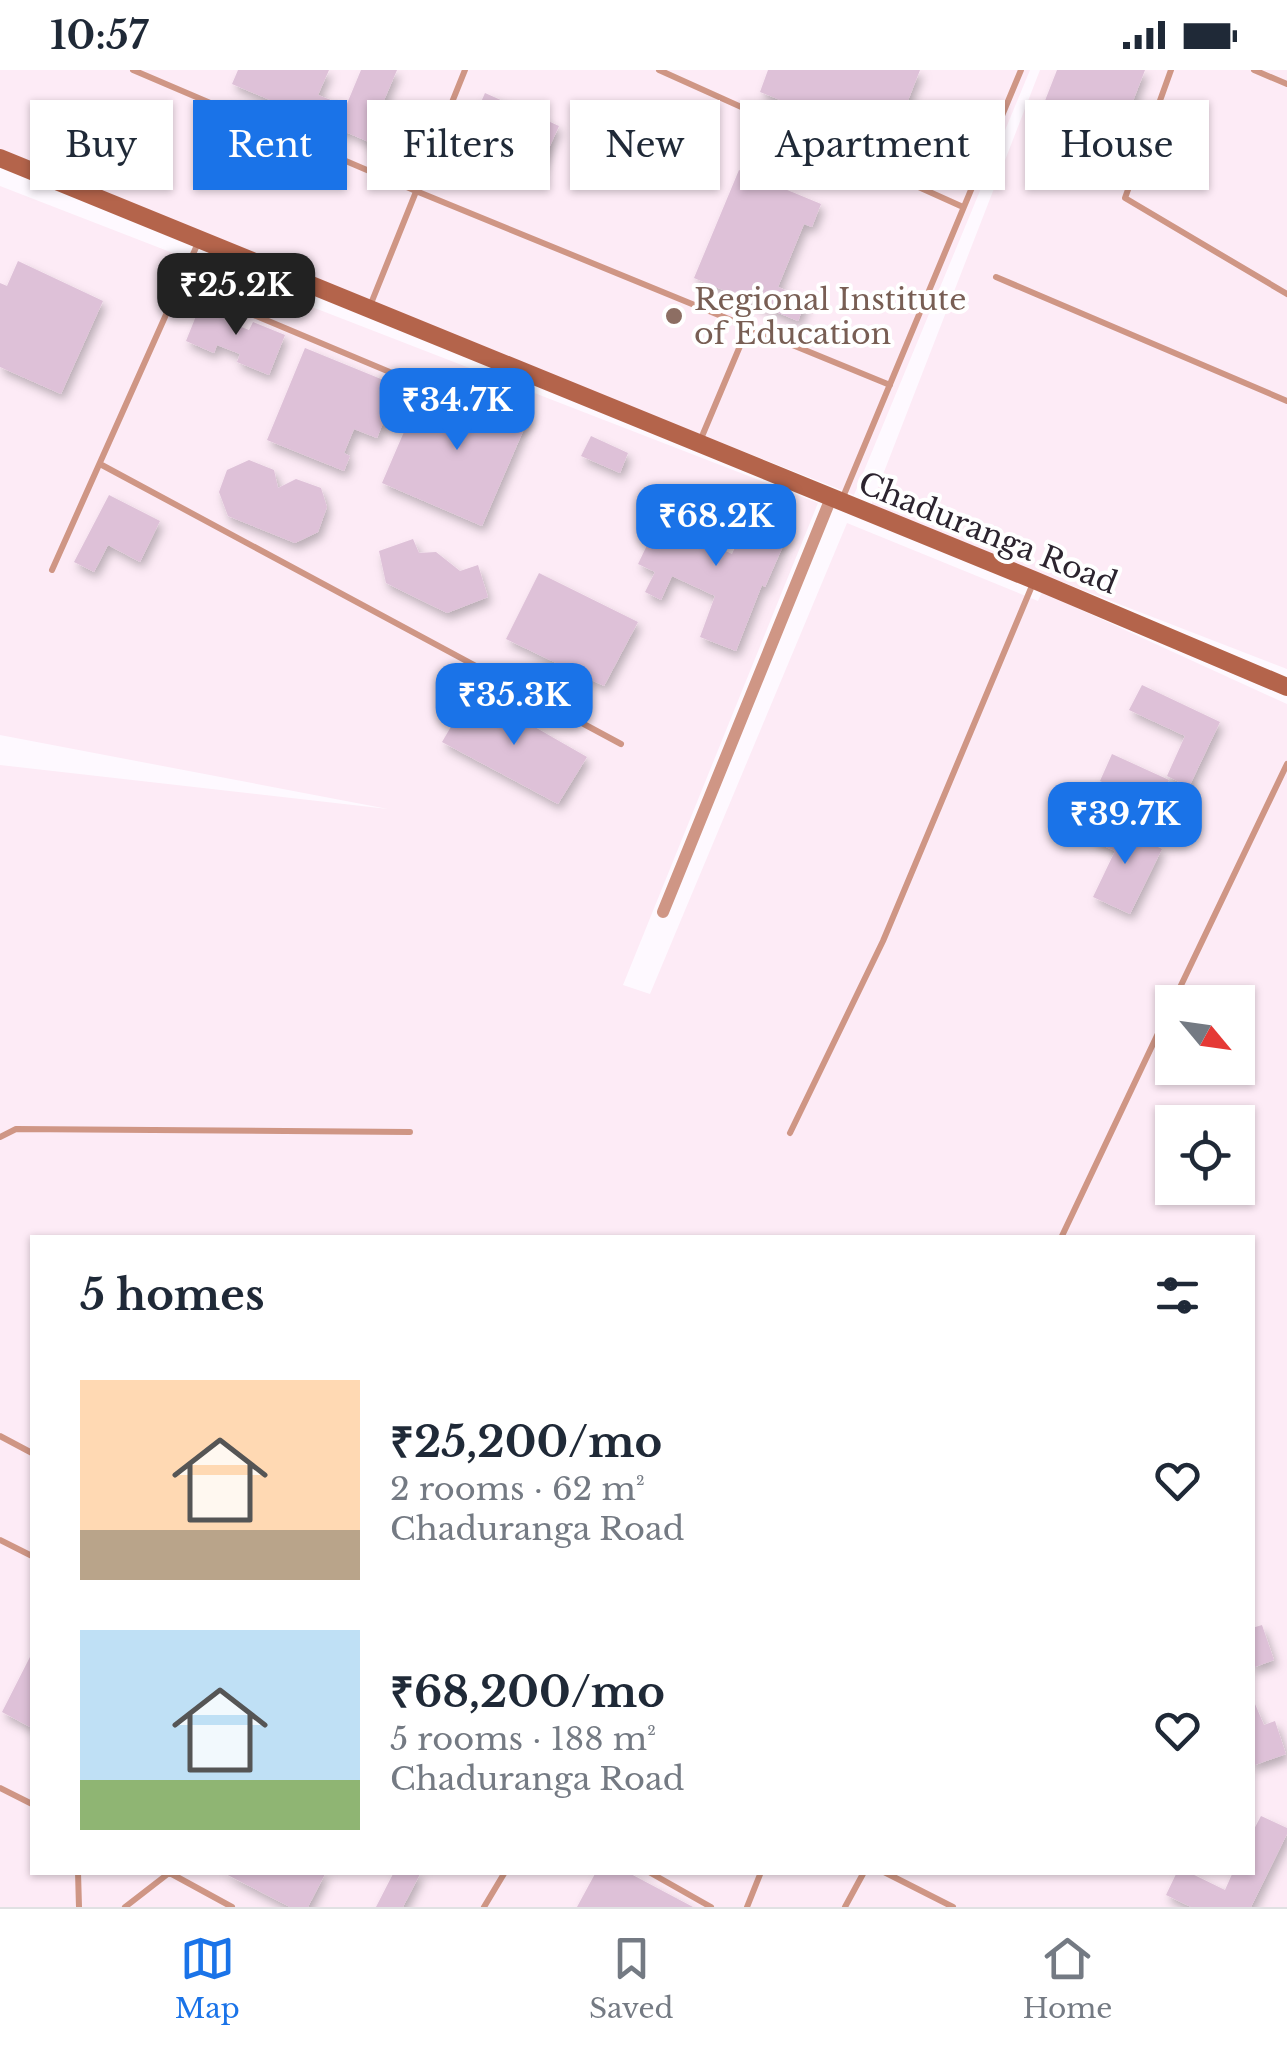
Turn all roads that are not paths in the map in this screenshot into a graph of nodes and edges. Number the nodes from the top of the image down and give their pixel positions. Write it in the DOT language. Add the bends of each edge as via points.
graph roads {
  1 [pos="133,70"];
  2 [pos="465,70"];
  3 [pos="659,70"];
  4 [pos="1021,70"];
  5 [pos="1171,70"];
  6 [pos="1254,70"];
  7 [pos="1287,84"];
  8 [pos="0,158"];
  9 [pos="416,192"];
  10 [pos="963,207"];
  11 [pos="199,242"];
  12 [pos="996,277"];
  13 [pos="180,284"];
  14 [pos="1287,294"];
  15 [pos="369,309"];
  16 [pos="748,327"];
  17 [pos="404,378"];
  18 [pos="890,385"];
  19 [pos="1287,401"];
  20 [pos="699,443"];
  21 [pos="100,464"];
  22 [pos="836,500"];
  23 [pos="52,570"];
  24 [pos="1034,580"];
  25 [pos="1287,688"];
  26 [pos="621,744"];
  27 [pos="1287,764"];
  28 [pos="663,912"];
  29 [pos="1182,985"];
  30 [pos="1155,1041"];
  31 [pos="410,1132"];
  32 [pos="790,1133"];
  33 [pos="0,1137"];
  34 [pos="1062,1235"];
  35 [pos="0,1436"];
  36 [pos="30,1452"];
  37 [pos="0,1540"];
  38 [pos="30,1555"];
  39 [pos="0,1788"];
  40 [pos="30,1803"];
  41 [pos="78,1875"];
  42 [pos="165,1875"];
  43 [pos="172,1875"];
  44 [pos="503,1875"];
  45 [pos="655,1875"];
  46 [pos="761,1875"];
  47 [pos="862,1875"];
  48 [pos="890,1875"];
  49 [pos="79,1907"];
  50 [pos="125,1907"];
  51 [pos="232,1907"];
  52 [pos="484,1907"];
  53 [pos="710,1907"];
  54 [pos="747,1907"];
  55 [pos="845,1907"];
  56 [pos="953,1907"];
  1 -- 9 [label="lane"];
  2 -- 9 [label="lane"];
  3 -- 10 [label="lane"];
  4 -- 10 [label="lane"];
  5 -- 14 [label="lane" via="1125,198"];
  6 -- 7 [label="lane"];
  8 -- 11 [label="street, Chaduranga Road"];
  9 -- 15 [label="lane"];
  9 -- 16 [label="lane"];
  10 -- 18 [label="lane"];
  11 -- 13 [label="lane"];
  11 -- 15 [label="street, Chaduranga Road"];
  12 -- 19 [label="lane"];
  13 -- 17 [label="lane"];
  13 -- 21 [label="lane"];
  15 -- 20 [label="street, Chaduranga Road"];
  16 -- 18 [label="lane"];
  16 -- 20 [label="lane"];
  18 -- 22 [label="lane"];
  20 -- 22 [label="street, Chaduranga Road"];
  21 -- 23 [label="lane"];
  21 -- 26 [label="lane"];
  22 -- 24 [label="street, Chaduranga Road"];
  22 -- 28 [label="street"];
  24 -- 25 [label="street, Chaduranga Road"];
  24 -- 32 [label="lane" via="884,941"];
  27 -- 29 [label="lane"];
  30 -- 34 [label="lane"];
  31 -- 33 [label="lane" via="16,1130"];
  35 -- 36 [label="lane"];
  37 -- 38 [label="lane"];
  39 -- 40 [label="lane"];
  41 -- 49 [label="lane"];
  42 -- 50 [label="lane"];
  43 -- 51 [label="lane"];
  44 -- 52 [label="lane"];
  45 -- 53 [label="lane"];
  46 -- 54 [label="lane"];
  47 -- 55 [label="lane"];
  48 -- 56 [label="lane"];
}
